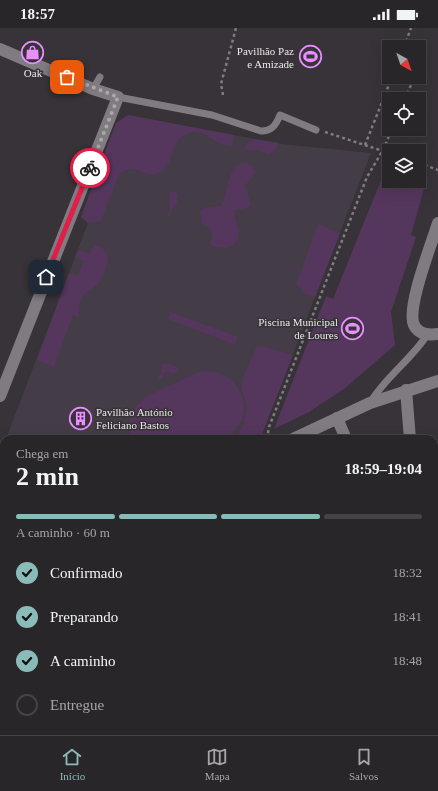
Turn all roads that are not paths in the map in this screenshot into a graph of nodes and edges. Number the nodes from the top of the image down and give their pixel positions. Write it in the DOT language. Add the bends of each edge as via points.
graph roads {
  1 [pos="0,49"];
  2 [pos="100,77"];
  3 [pos="93,89"];
  4 [pos="118,97"];
  5 [pos="316,130"];
  6 [pos="438,223"];
  7 [pos="433,334"];
  8 [pos="436,380"];
  9 [pos="406,390"];
  10 [pos="0,396"];
  11 [pos="370,403"];
  12 [pos="337,418"];
  13 [pos="301,435"];
  14 [pos="344,435"];
  15 [pos="410,435"];
  1 -- 3 [label="street"];
  2 -- 3 [label="lane"];
  3 -- 4 [label="street"];
  4 -- 5 [label="lane" via="212,115 261,131 272,128 280,115"];
  4 -- 10 [label="street"];
  6 -- 7 [label="street" via="415,295 412,315 418,330"];
  7 -- 11 [label="lane" via="377,390"];
  8 -- 9 [label="street"];
  9 -- 11 [label="street"];
  9 -- 15 [label="street"];
  11 -- 12 [label="street"];
  12 -- 13 [label="street"];
  12 -- 14 [label="street"];
}
